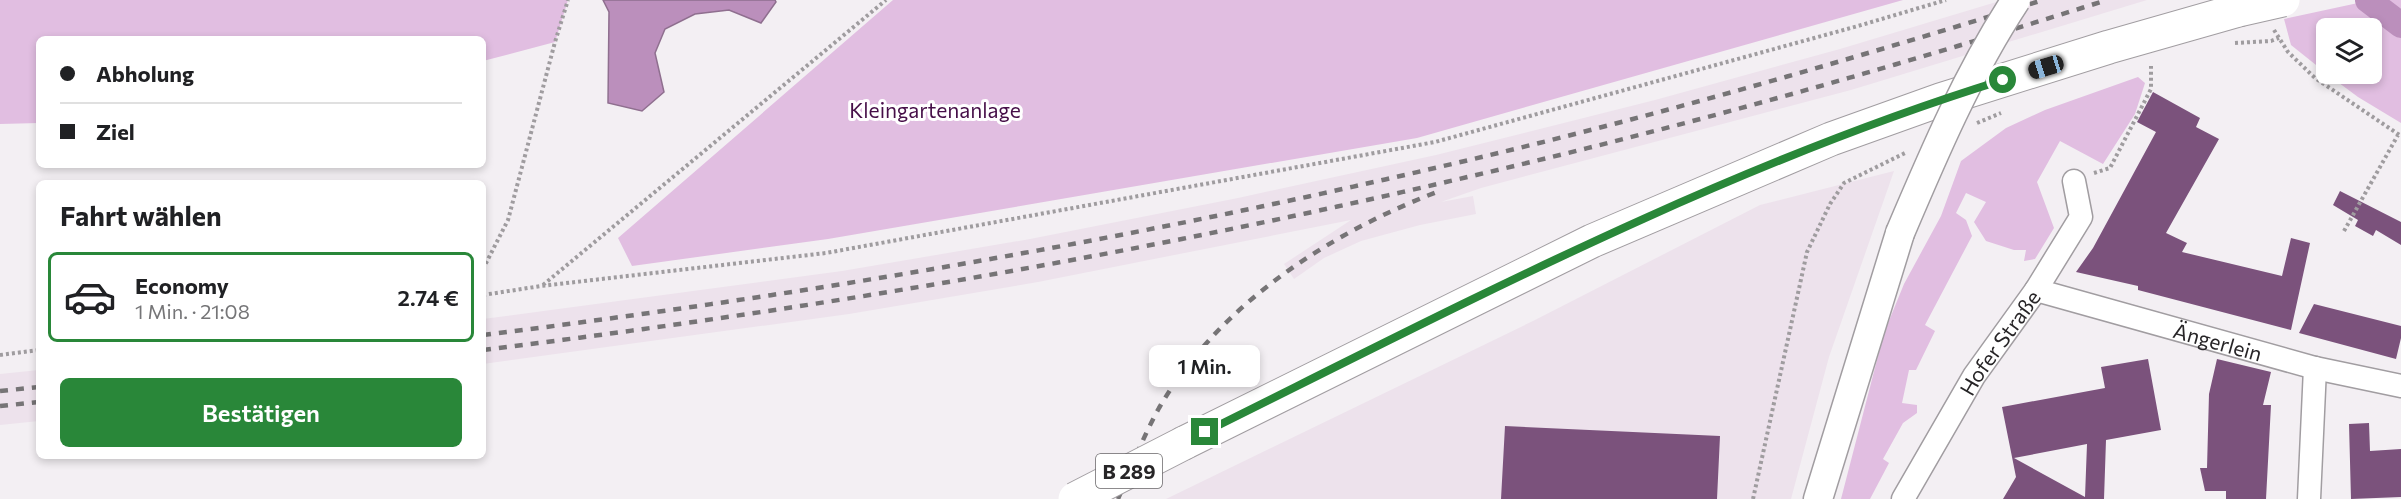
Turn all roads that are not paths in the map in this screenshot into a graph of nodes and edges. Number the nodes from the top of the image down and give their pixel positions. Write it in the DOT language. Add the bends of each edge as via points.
graph roads {
  1 [pos="2016,0"];
  2 [pos="2283,0"];
  3 [pos="2074,181"];
  4 [pos="2036,290"];
  5 [pos="2315,368"];
  6 [pos="2401,386"];
  7 [pos="1075,499"];
  8 [pos="1818,499"];
  9 [pos="1902,499"];
  10 [pos="2309,499"];
  1 -- 8 [label="street, bridge" via="1994,33 1936,147 1900,232"];
  2 -- 7 [label="highway, B 289, bridge" via="2086,54 1832,139 1592,241"];
  3 -- 4 [label="street, Hofer Straße" via="2081,218"];
  4 -- 5 [label="street, Ängerlein"];
  4 -- 9 [label="street, Hofer Straße" via="1974,376"];
  5 -- 6 [label="street, Ängerlein"];
  5 -- 10 [label="street"];
}
